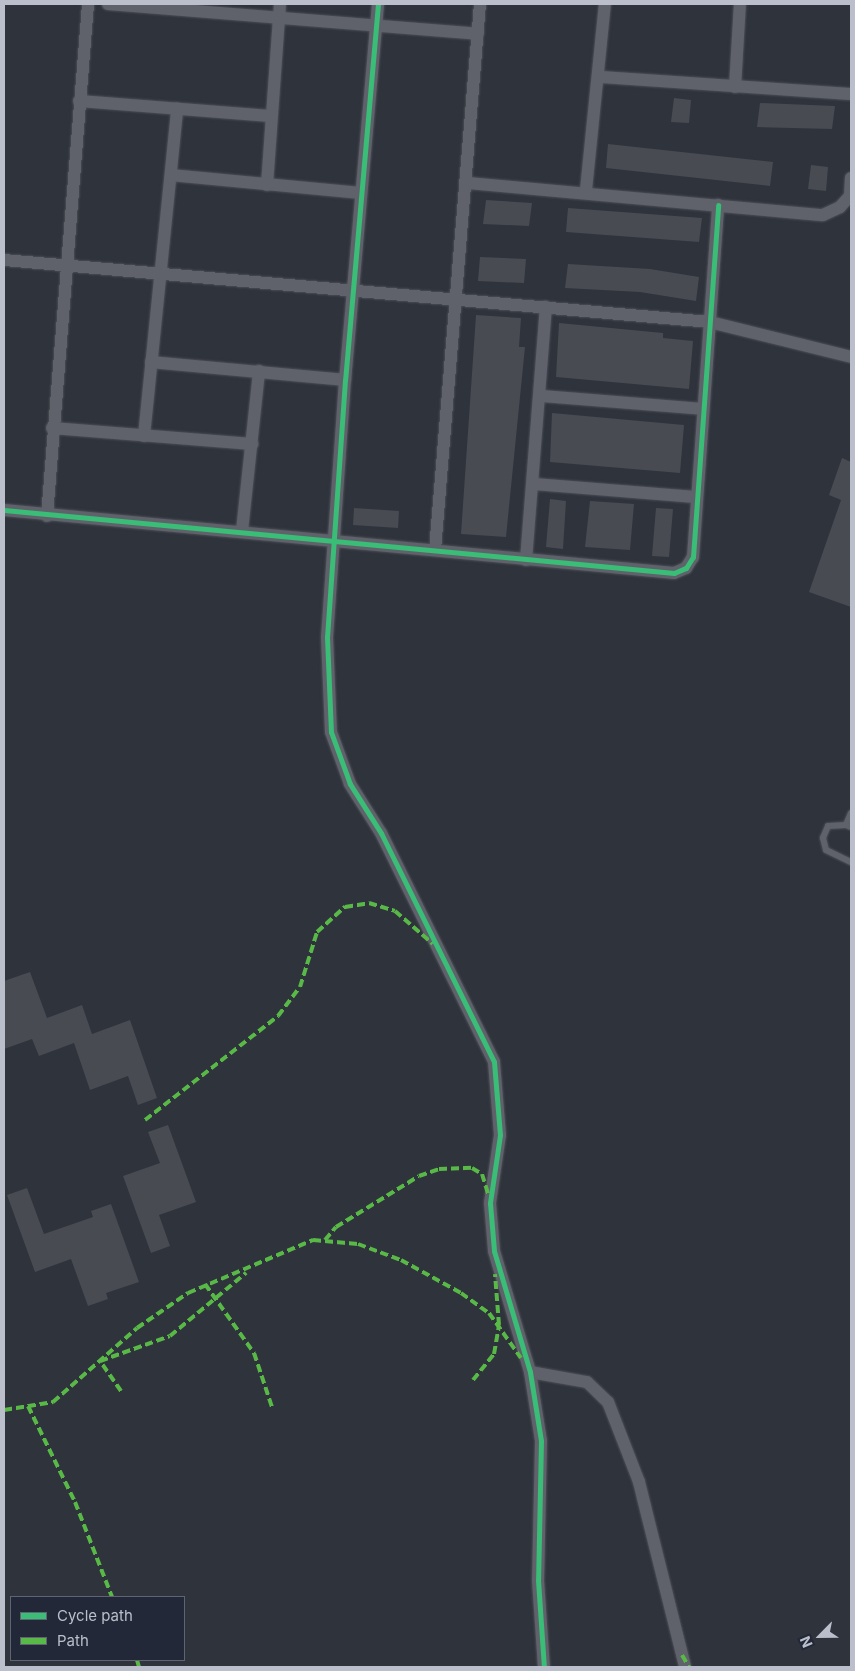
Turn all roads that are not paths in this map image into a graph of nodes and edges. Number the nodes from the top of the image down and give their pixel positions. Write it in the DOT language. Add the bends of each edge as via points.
graph roads {
  1 [pos="88,4"];
  2 [pos="108,4"];
  3 [pos="280,4"];
  4 [pos="378,4"];
  5 [pos="480,4"];
  6 [pos="605,4"];
  7 [pos="740,4"];
  8 [pos="279,18"];
  9 [pos="376,24"];
  10 [pos="478,34"];
  11 [pos="600,77"];
  12 [pos="735,87"];
  13 [pos="851,94"];
  14 [pos="79,101"];
  15 [pos="177,109"];
  16 [pos="270,116"];
  17 [pos="171,175"];
  18 [pos="851,178"];
  19 [pos="468,183"];
  20 [pos="267,185"];
  21 [pos="586,190"];
  22 [pos="360,193"];
  23 [pos="718,205"];
  24 [pos="4,260"];
  25 [pos="66,265"];
  26 [pos="160,273"];
  27 [pos="354,291"];
  28 [pos="455,300"];
  29 [pos="546,308"];
  30 [pos="710,322"];
  31 [pos="851,357"];
  32 [pos="151,362"];
  33 [pos="259,371"];
  34 [pos="344,380"];
  35 [pos="542,396"];
  36 [pos="702,409"];
  37 [pos="52,428"];
  38 [pos="144,436"];
  39 [pos="252,444"];
  40 [pos="534,484"];
  41 [pos="695,497"];
  42 [pos="4,510"];
  43 [pos="47,516"];
  44 [pos="242,531"];
  45 [pos="334,541"];
  46 [pos="435,550"];
  47 [pos="526,560"];
  48 [pos="851,813"];
  49 [pos="849,826"];
  50 [pos="851,862"];
  51 [pos="530,1372"];
  52 [pos="544,1667"];
  53 [pos="685,1667"];
  1 -- 14 [label="street"];
  2 -- 8 [label="street"];
  3 -- 8 [label="street"];
  4 -- 9 [label="street"];
  5 -- 10 [label="street"];
  6 -- 11 [label="street"];
  7 -- 12 [label="street"];
  8 -- 9 [label="street"];
  8 -- 16 [label="street"];
  9 -- 10 [label="street"];
  9 -- 22 [label="street"];
  10 -- 19 [label="street"];
  11 -- 12 [label="street"];
  11 -- 21 [label="street"];
  12 -- 13 [label="street"];
  14 -- 15 [label="street"];
  14 -- 25 [label="street"];
  15 -- 16 [label="street"];
  15 -- 17 [label="street"];
  16 -- 20 [label="street"];
  17 -- 20 [label="street"];
  17 -- 26 [label="street"];
  18 -- 23 [label="street" via="850,196 840,207 823,215"];
  19 -- 21 [label="street"];
  19 -- 28 [label="street"];
  20 -- 22 [label="street"];
  21 -- 23 [label="street"];
  22 -- 27 [label="street"];
  23 -- 30 [label="street"];
  24 -- 25 [label="street"];
  25 -- 26 [label="street"];
  25 -- 37 [label="street"];
  26 -- 27 [label="street"];
  26 -- 32 [label="street"];
  27 -- 28 [label="street"];
  27 -- 34 [label="street"];
  28 -- 29 [label="street"];
  28 -- 46 [label="street"];
  29 -- 30 [label="street"];
  29 -- 35 [label="street"];
  30 -- 31 [label="street"];
  30 -- 36 [label="street"];
  32 -- 33 [label="street"];
  32 -- 38 [label="street"];
  33 -- 34 [label="street"];
  33 -- 39 [label="street"];
  34 -- 45 [label="street"];
  35 -- 36 [label="street"];
  35 -- 40 [label="street"];
  36 -- 41 [label="street"];
  37 -- 38 [label="street"];
  37 -- 43 [label="street"];
  38 -- 39 [label="street"];
  39 -- 44 [label="street"];
  40 -- 41 [label="street"];
  40 -- 47 [label="street"];
  41 -- 47 [label="street" via="693,557 686,568 674,573"];
  42 -- 43 [label="street"];
  43 -- 44 [label="street"];
  44 -- 45 [label="street"];
  45 -- 46 [label="street"];
  45 -- 51 [label="street" via="328,637 331,732 350,784 381,833 494,1062 500,1135 490,1202 494,1251"];
  46 -- 47 [label="street"];
  48 -- 49 [label="lane"];
  49 -- 50 [label="lane" via="828,826 823,838 826,850"];
  51 -- 52 [label="street" via="541,1441 538,1580"];
  51 -- 53 [label="street" via="587,1382 608,1402 639,1482"];
}
